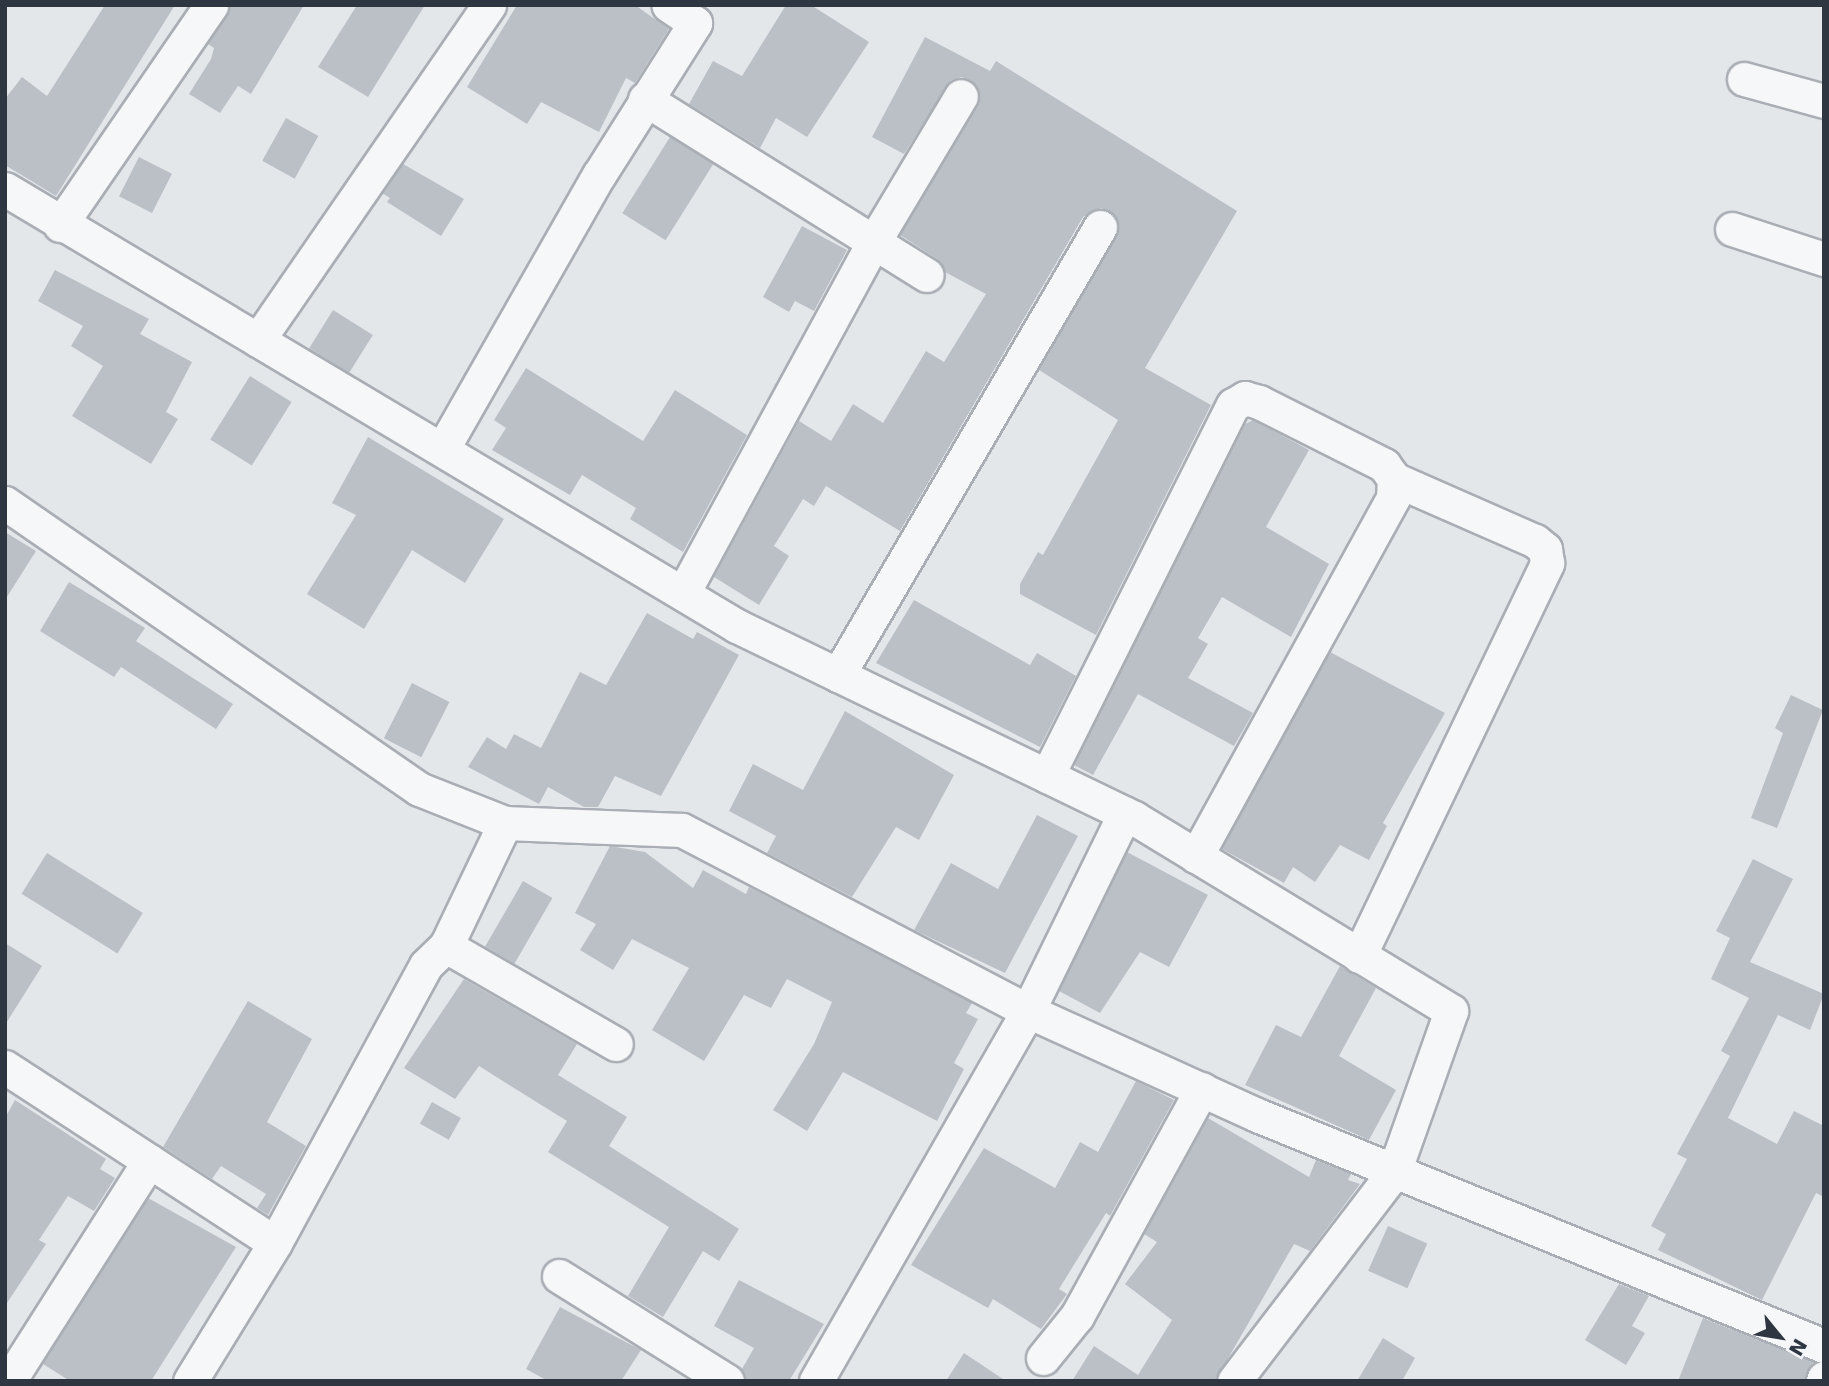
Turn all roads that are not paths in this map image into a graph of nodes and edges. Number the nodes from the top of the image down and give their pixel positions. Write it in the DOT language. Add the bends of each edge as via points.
graph roads {
  1 [pos="211,5"];
  2 [pos="489,5"];
  3 [pos="668,5"];
  4 [pos="1744,79"];
  5 [pos="961,96"];
  6 [pos="645,99"];
  7 [pos="1824,101"];
  8 [pos="5,189"];
  9 [pos="60,225"];
  10 [pos="1100,227"];
  11 [pos="1732,229"];
  12 [pos="873,243"];
  13 [pos="1824,259"];
  14 [pos="927,275"];
  15 [pos="258,340"];
  16 [pos="443,448"];
  17 [pos="1394,479"];
  18 [pos="5,503"];
  19 [pos="683,593"];
  20 [pos="838,675"];
  21 [pos="1046,776"];
  22 [pos="1125,813"];
  23 [pos="505,823"];
  24 [pos="1196,856"];
  25 [pos="446,946"];
  26 [pos="1359,956"];
  27 [pos="1028,1011"];
  28 [pos="616,1044"];
  29 [pos="8,1075"];
  30 [pos="1202,1088"];
  31 [pos="149,1161"];
  32 [pos="1394,1172"];
  33 [pos="275,1243"];
  34 [pos="559,1276"];
  35 [pos="1824,1346"];
  36 [pos="1043,1358"];
  37 [pos="9,1381"];
  38 [pos="190,1381"];
  39 [pos="727,1381"];
  40 [pos="816,1381"];
  41 [pos="1234,1381"];
  1 -- 9 [label="street"];
  2 -- 15 [label="street"];
  3 -- 6 [label="street" via="695,23"];
  4 -- 7 [label="street"];
  5 -- 12 [label="street"];
  6 -- 12 [label="street"];
  6 -- 16 [label="street"];
  8 -- 9 [label="street"];
  9 -- 15 [label="street"];
  10 -- 20 [label="street"];
  11 -- 13 [label="street"];
  12 -- 14 [label="street"];
  12 -- 19 [label="street"];
  15 -- 16 [label="street"];
  16 -- 19 [label="street"];
  17 -- 21 [label="street" via="1384,465 1259,402 1245,398 1233,405"];
  17 -- 24 [label="street" via="1393,498"];
  17 -- 26 [label="street" via="1535,541 1545,549 1547,563"];
  18 -- 23 [label="street" via="419,789"];
  19 -- 20 [label="street"];
  20 -- 21 [label="street"];
  21 -- 22 [label="street"];
  22 -- 24 [label="street"];
  22 -- 27 [label="street"];
  23 -- 25 [label="street"];
  23 -- 27 [label="street" via="682,830"];
  24 -- 26 [label="street"];
  25 -- 28 [label="street"];
  25 -- 33 [label="street" via="426,965"];
  26 -- 32 [label="street" via="1451,1011"];
  27 -- 30 [label="street"];
  27 -- 40 [label="street"];
  29 -- 31 [label="street"];
  30 -- 32 [label="street"];
  30 -- 36 [label="street" via="1077,1316"];
  31 -- 33 [label="street"];
  31 -- 37 [label="street"];
  32 -- 35 [label="street"];
  32 -- 41 [label="street"];
  33 -- 38 [label="street"];
  34 -- 39 [label="street"];
}
